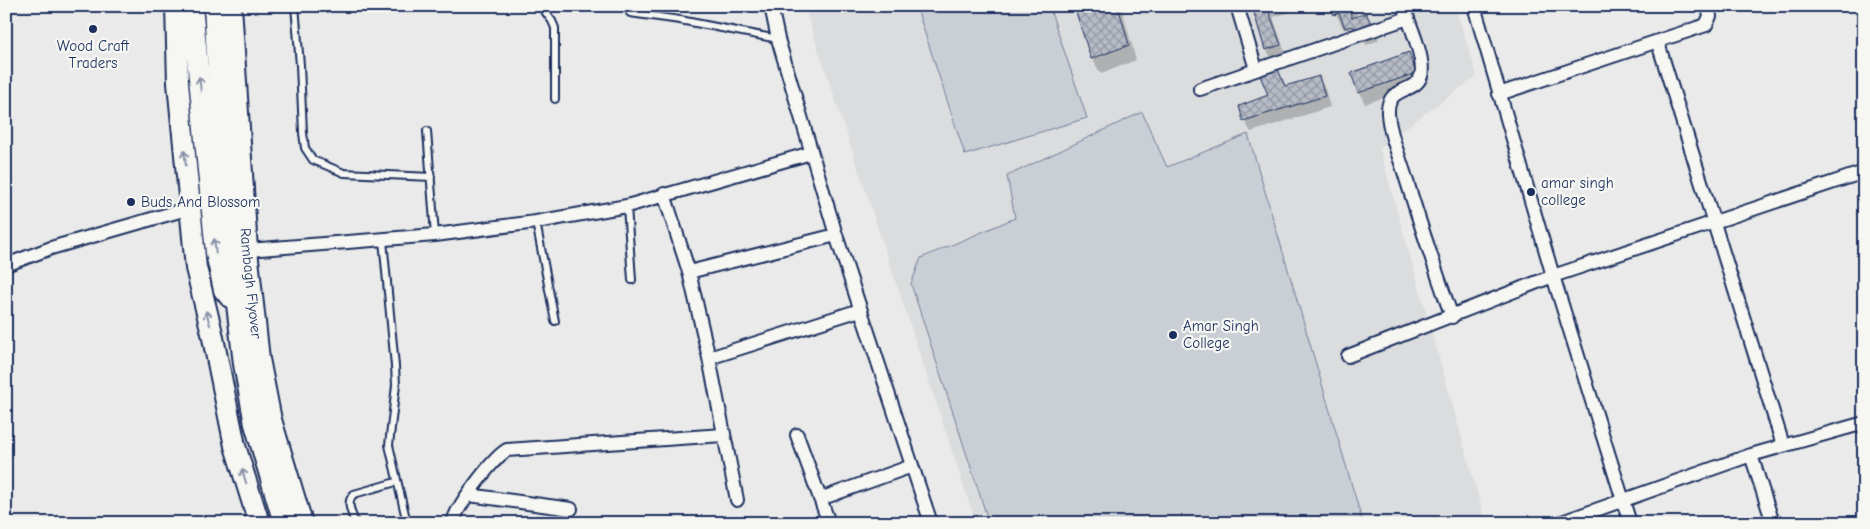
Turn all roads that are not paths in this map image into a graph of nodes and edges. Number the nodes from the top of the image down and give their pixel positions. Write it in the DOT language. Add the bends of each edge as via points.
graph roads {
  1 [pos="176,6"];
  2 [pos="192,6"];
  3 [pos="214,6"];
  4 [pos="223,6"];
  5 [pos="231,6"];
  6 [pos="295,6"];
  7 [pos="541,6"];
  8 [pos="771,6"];
  9 [pos="1236,6"];
  10 [pos="1474,6"];
  11 [pos="1708,6"];
  12 [pos="1405,12"];
  13 [pos="630,13"];
  14 [pos="778,39"];
  15 [pos="1658,43"];
  16 [pos="1256,69"];
  17 [pos="1200,89"];
  18 [pos="1499,94"];
  19 [pos="555,99"];
  20 [pos="427,131"];
  21 [pos="810,153"];
  22 [pos="1864,172"];
  23 [pos="431,177"];
  24 [pos="664,194"];
  25 [pos="627,206"];
  26 [pos="190,208"];
  27 [pos="536,222"];
  28 [pos="1714,222"];
  29 [pos="435,235"];
  30 [pos="836,235"];
  31 [pos="383,240"];
  32 [pos="247,250"];
  33 [pos="6,265"];
  34 [pos="689,272"];
  35 [pos="1553,276"];
  36 [pos="632,280"];
  37 [pos="237,306"];
  38 [pos="860,310"];
  39 [pos="1452,317"];
  40 [pos="556,321"];
  41 [pos="1348,356"];
  42 [pos="709,358"];
  43 [pos="1864,423"];
  44 [pos="723,435"];
  45 [pos="797,435"];
  46 [pos="1783,445"];
  47 [pos="1751,455"];
  48 [pos="912,466"];
  49 [pos="396,482"];
  50 [pos="470,495"];
  51 [pos="820,499"];
  52 [pos="737,500"];
  53 [pos="1623,501"];
  54 [pos="571,509"];
  55 [pos="259,523"];
  56 [pos="284,523"];
  57 [pos="292,523"];
  58 [pos="302,523"];
  59 [pos="355,523"];
  60 [pos="407,523"];
  61 [pos="453,523"];
  62 [pos="829,523"];
  63 [pos="931,523"];
  64 [pos="1559,523"];
  65 [pos="1630,523"];
  66 [pos="1773,523"];
  26 -- 1 [label="main road, one-way" via="178,83"];
  37 -- 2 [label="main road, one-way" via="224,290 216,253"];
  3 -- 37 [label="main road, Rambagh Flyover" via="227,218"];
  4 -- 57 [label="main road" via="235,218 262,414"];
  5 -- 32 [label="main road, Rambagh Flyover"];
  6 -- 23 [label="lane" via="303,133 305,148 314,160 344,173"];
  7 -- 19 [label="lane" via="555,28"];
  8 -- 14 [label="street"];
  9 -- 16 [label="street"];
  10 -- 18 [label="street"];
  11 -- 15 [label="street" via="1710,16 1706,26"];
  12 -- 16 [label="street"];
  12 -- 39 [label="street" via="1421,58 1421,76 1389,100 1388,122"];
  13 -- 14 [label="lane"];
  14 -- 21 [label="street"];
  15 -- 18 [label="street"];
  15 -- 28 [label="street"];
  16 -- 17 [label="street"];
  18 -- 35 [label="street"];
  20 -- 23 [label="lane"];
  21 -- 24 [label="street"];
  21 -- 30 [label="street"];
  22 -- 28 [label="street"];
  23 -- 29 [label="lane"];
  24 -- 25 [label="street"];
  24 -- 34 [label="street"];
  25 -- 27 [label="street"];
  25 -- 36 [label="lane"];
  26 -- 33 [label="street" via="51,248"];
  55 -- 26 [label="main road, one-way" via="235,446 196,268"];
  27 -- 29 [label="street"];
  27 -- 40 [label="lane"];
  28 -- 35 [label="street"];
  28 -- 46 [label="street"];
  29 -- 31 [label="street"];
  30 -- 34 [label="street"];
  30 -- 38 [label="street"];
  31 -- 32 [label="street"];
  31 -- 49 [label="lane" via="395,366 389,445"];
  32 -- 58 [label="main road, Rambagh Flyover" via="259,359 271,420"];
  34 -- 42 [label="street"];
  35 -- 39 [label="street"];
  35 -- 53 [label="street"];
  37 -- 56 [label="main road, Rambagh Flyover" via="255,424"];
  38 -- 42 [label="street"];
  38 -- 48 [label="street"];
  39 -- 41 [label="street"];
  42 -- 44 [label="street"];
  43 -- 46 [label="street"];
  44 -- 50 [label="street" via="507,450 492,461"];
  44 -- 52 [label="street"];
  45 -- 51 [label="street"];
  46 -- 47 [label="street"];
  47 -- 53 [label="street"];
  47 -- 66 [label="street"];
  48 -- 51 [label="street"];
  48 -- 63 [label="street"];
  49 -- 59 [label="lane" via="354,494 349,504"];
  49 -- 60 [label="lane"];
  50 -- 54 [label="street"];
  50 -- 61 [label="street" via="456,511"];
  51 -- 62 [label="street"];
  53 -- 64 [label="street"];
  53 -- 65 [label="street"];
}
